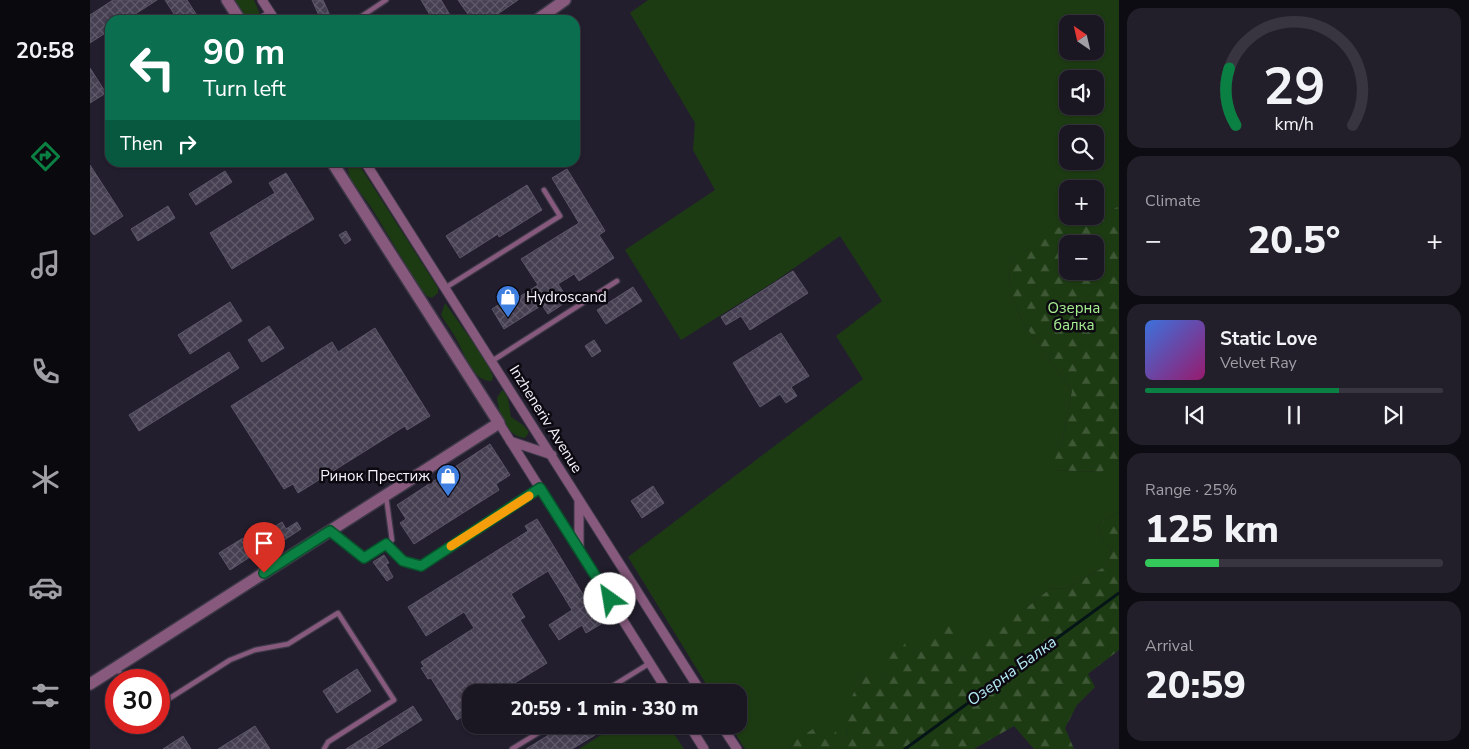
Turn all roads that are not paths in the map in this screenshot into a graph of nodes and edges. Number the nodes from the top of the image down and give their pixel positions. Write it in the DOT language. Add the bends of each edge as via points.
graph roads {
  1 [pos="227,0"];
  2 [pos="262,0"];
  3 [pos="386,0"];
  4 [pos="565,0"];
  5 [pos="237,15"];
  6 [pos="272,15"];
  7 [pos="364,15"];
  8 [pos="544,15"];
  9 [pos="337,167"];
  10 [pos="368,167"];
  11 [pos="544,190"];
  12 [pos="617,280"];
  13 [pos="445,288"];
  14 [pos="492,361"];
  15 [pos="499,423"];
  16 [pos="510,442"];
  17 [pos="552,456"];
  18 [pos="540,488"];
  19 [pos="386,495"];
  20 [pos="578,498"];
  21 [pos="330,531"];
  22 [pos="386,544"];
  23 [pos="579,550"];
  24 [pos="650,663"];
  25 [pos="116,667"];
  26 [pos="90,684"];
  27 [pos="616,684"];
  28 [pos="663,684"];
  29 [pos="696,684"];
  30 [pos="170,698"];
  31 [pos="536,734"];
  32 [pos="695,734"];
  33 [pos="728,734"];
  34 [pos="324,749"];
  35 [pos="512,749"];
  36 [pos="704,749"];
  37 [pos="737,749"];
  1 -- 5 [label="street"];
  2 -- 6 [label="street"];
  3 -- 7 [label="lane"];
  4 -- 8 [label="street"];
  9 -- 15 [label="street"];
  10 -- 13 [label="street, Inzheneriv Avenue"];
  11 -- 13 [label="lane" via="560,216"];
  12 -- 14 [label="lane"];
  13 -- 14 [label="street, Inzheneriv Avenue"];
  14 -- 17 [label="street, Inzheneriv Avenue"];
  15 -- 16 [label="street"];
  15 -- 19 [label="street"];
  16 -- 17 [label="street"];
  16 -- 18 [label="street"];
  17 -- 20 [label="street, Inzheneriv Avenue"];
  18 -- 22 [label="lane" via="421,566 403,561"];
  18 -- 23 [label="street"];
  19 -- 21 [label="street"];
  19 -- 22 [label="lane" via="392,540"];
  20 -- 23 [label="street"];
  20 -- 29 [label="street, Inzheneriv Avenue"];
  21 -- 22 [label="lane" via="364,558"];
  21 -- 25 [label="street"];
  23 -- 24 [label="street"];
  24 -- 27 [label="lane"];
  24 -- 28 [label="street"];
  25 -- 26 [label="street"];
  30 -- 34 [label="lane" via="230,660 255,650 288,644 338,613 394,700 328,742"];
  31 -- 35 [label="lane"];
  32 -- 36 [label="street"];
  33 -- 37 [label="street"];
}
